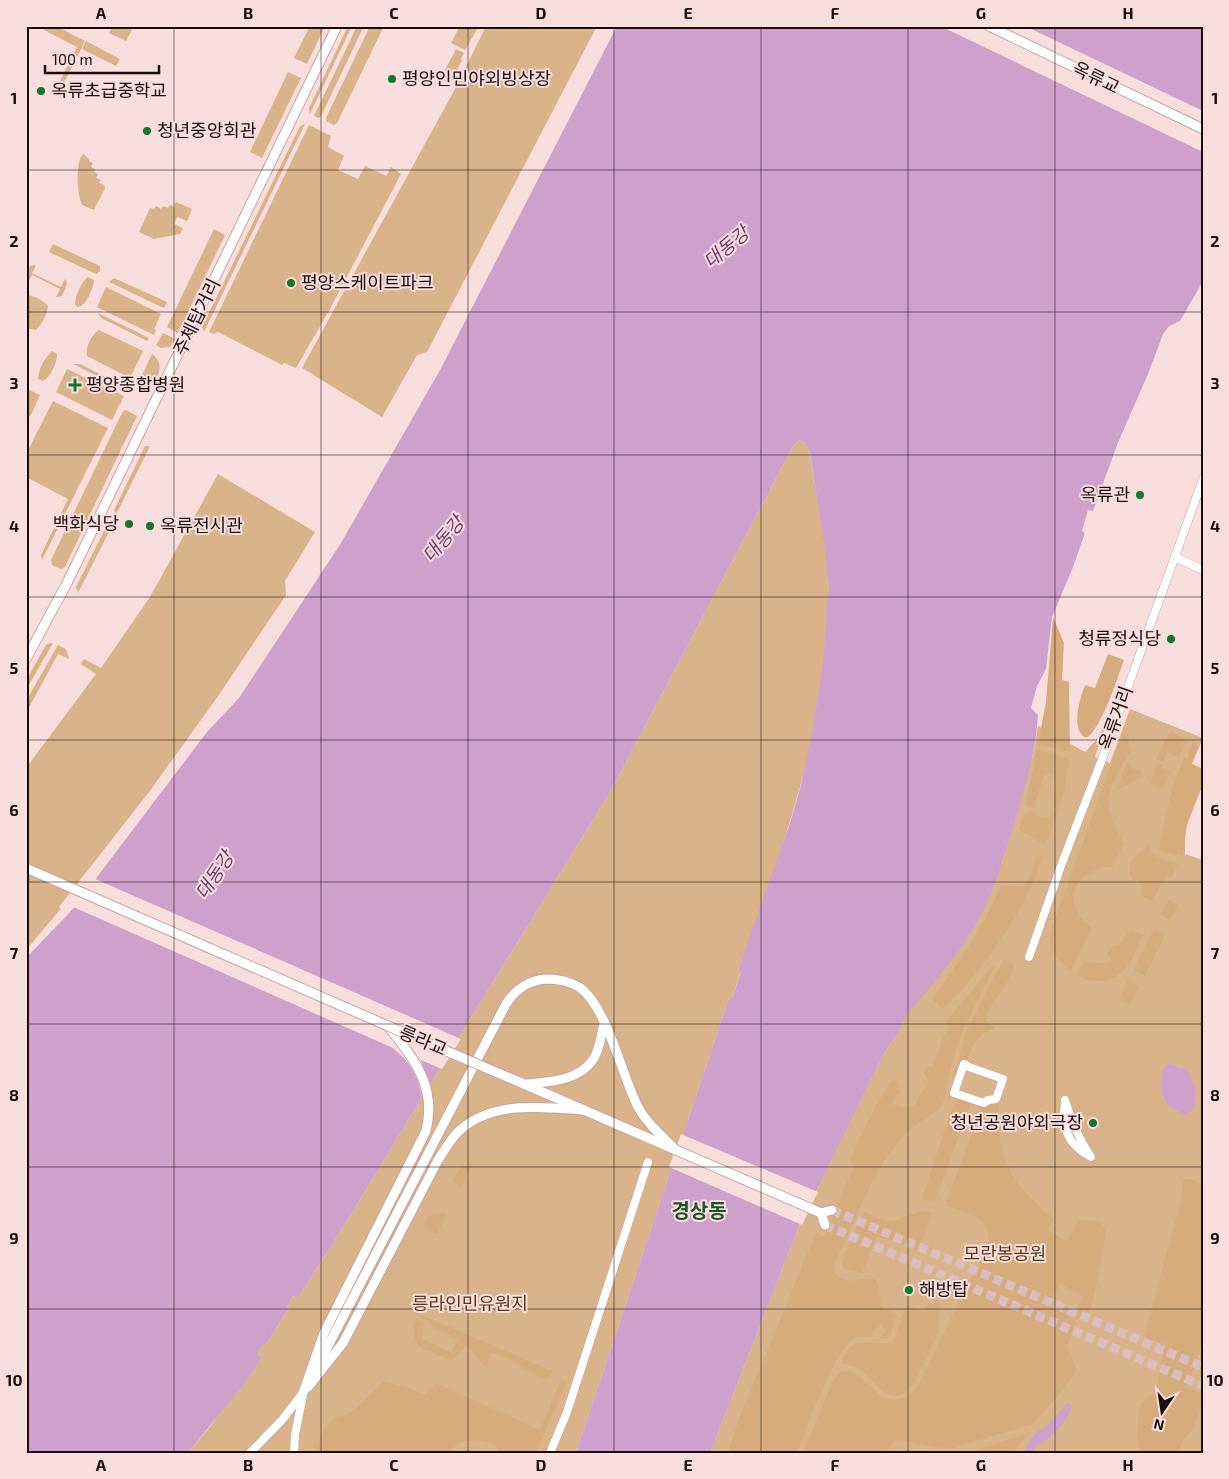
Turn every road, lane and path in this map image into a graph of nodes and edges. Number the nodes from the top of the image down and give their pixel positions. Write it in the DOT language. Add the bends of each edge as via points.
graph roads {
  1 [pos="337,26"];
  2 [pos="989,26"];
  3 [pos="1203,129"];
  4 [pos="1203,479"];
  5 [pos="1175,557"];
  6 [pos="1203,570"];
  7 [pos="26,659"];
  8 [pos="26,868"];
  9 [pos="1030,957"];
  10 [pos="604,1024"];
  11 [pos="388,1026"];
  12 [pos="524,1084"];
  13 [pos="996,1099"];
  14 [pos="584,1110"];
  15 [pos="676,1150"];
  16 [pos="1090,1157"];
  17 [pos="648,1162"];
  18 [pos="832,1210"];
  19 [pos="821,1213"];
  20 [pos="825,1225"];
  21 [pos="303,1393"];
  22 [pos="250,1453"];
  23 [pos="294,1453"];
  24 [pos="550,1453"];
  1 -- 7 [label="main road, 주체탑거리" via="67,583"];
  2 -- 3 [label="main road, 옥류교"];
  4 -- 5 [label="street, 옥류거리"];
  5 -- 6 [label="street"];
  5 -- 9 [label="street, 옥류거리"];
  8 -- 11 [label="main road, 릉라교"];
  10 -- 12 [label="main road" via="594,1058 584,1070 559,1080"];
  10 -- 15 [label="main road" via="642,1112"];
  10 -- 21 [label="main road" via="594,1003 567,981 540,980 517,990 506,1004"];
  11 -- 12 [label="main road, 릉라교, bridge"];
  11 -- 21 [label="main road" via="418,1068 429,1100 426,1131 324,1334"];
  12 -- 14 [label="main road, 릉라교"];
  13 -- 13 [label="street" via="1003,1079 964,1064 954,1093 984,1103"];
  14 -- 15 [label="main road, 릉라교"];
  14 -- 21 [label="main road" via="539,1106 492,1112 457,1132 438,1160 343,1343"];
  15 -- 19 [label="main road, 릉라교"];
  16 -- 16 [label="street" via="1078,1138 1065,1100 1064,1124 1072,1144"];
  17 -- 24 [label="street" via="567,1412"];
  18 -- 19 [label="main road"];
  19 -- 20 [label="main road"];
  21 -- 22 [label="street"];
  21 -- 23 [label="street"];
}
